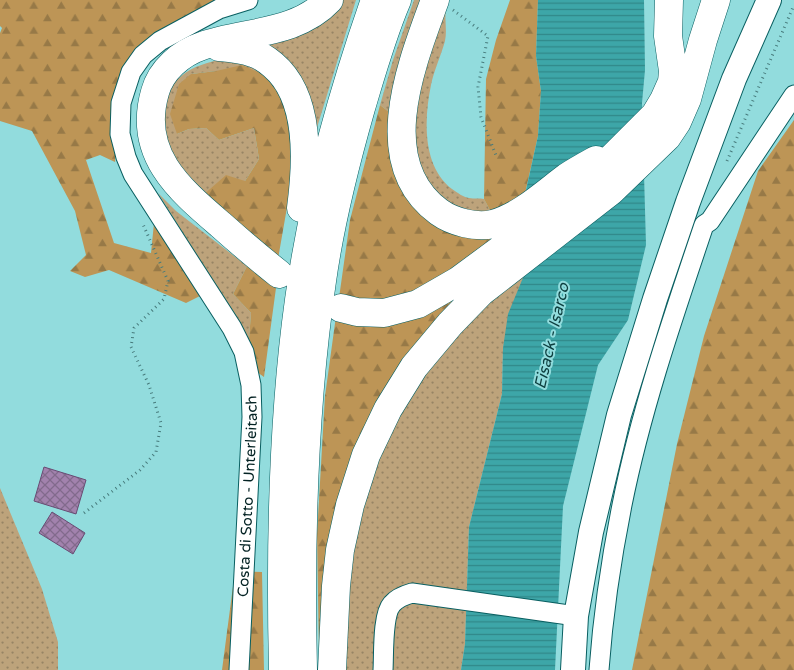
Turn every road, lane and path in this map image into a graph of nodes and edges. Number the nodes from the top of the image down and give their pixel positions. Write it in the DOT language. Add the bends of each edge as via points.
graph roads {
  1 [pos="248,0"];
  2 [pos="329,0"];
  3 [pos="375,0"];
  4 [pos="397,0"];
  5 [pos="669,0"];
  6 [pos="716,0"];
  7 [pos="769,0"];
  8 [pos="794,5"];
  9 [pos="437,10"];
  10 [pos="200,46"];
  11 [pos="794,95"];
  12 [pos="661,126"];
  13 [pos="632,155"];
  14 [pos="497,158"];
  15 [pos="725,168"];
  16 [pos="140,219"];
  17 [pos="280,274"];
  18 [pos="341,308"];
  19 [pos="289,390"];
  20 [pos="84,513"];
  21 [pos="570,615"];
  22 [pos="238,670"];
  23 [pos="283,670"];
  24 [pos="304,670"];
  25 [pos="332,670"];
  26 [pos="383,670"];
  27 [pos="573,670"];
  28 [pos="599,670"];
  1 -- 22 [label="street, Costa di Sotto - Unterleitach" via="219,9 160,41 143,55 131,72 121,103 120,134 133,174 232,328 246,360 252,417"];
  2 -- 10 [label="highway" via="295,23"];
  3 -- 19 [label="highway" via="334,132 317,203 299,299"];
  4 -- 24 [label="highway" via="353,136 322,280 306,434"];
  5 -- 12 [label="highway" via="668,36 673,71 664,100"];
  6 -- 12 [label="highway" via="687,99 677,122"];
  7 -- 21 [label="main road" via="734,79 655,298 619,415"];
  8 -- 15 [label="path"];
  9 -- 13 [label="highway" via="408,78 401,132 410,174 418,191 431,206 446,217 463,223 492,224 522,211 569,176"];
  9 -- 14 [label="path" via="488,36 478,87 481,118"];
  10 -- 17 [label="highway" via="167,68 156,86 151,106 155,148 165,170 185,194"];
  10 -- 19 [label="highway" via="255,53 280,71 298,105 305,172 286,306 284,334"];
  11 -- 28 [label="street" via="710,221 704,225 646,407 622,504 604,610"];
  12 -- 13 [label="highway"];
  13 -- 18 [label="highway" via="458,281 418,304 384,313"];
  13 -- 25 [label="highway" via="611,191 481,292 450,324 414,367 388,409 366,454 340,550"];
  16 -- 20 [label="path" via="168,281 164,299 134,328 131,347 149,385 161,423 156,452 140,470"];
  19 -- 23 [label="highway" via="282,554"];
  21 -- 26 [label="street" via="412,593 390,604 386,616"];
  21 -- 27 [label="main road"];
}
